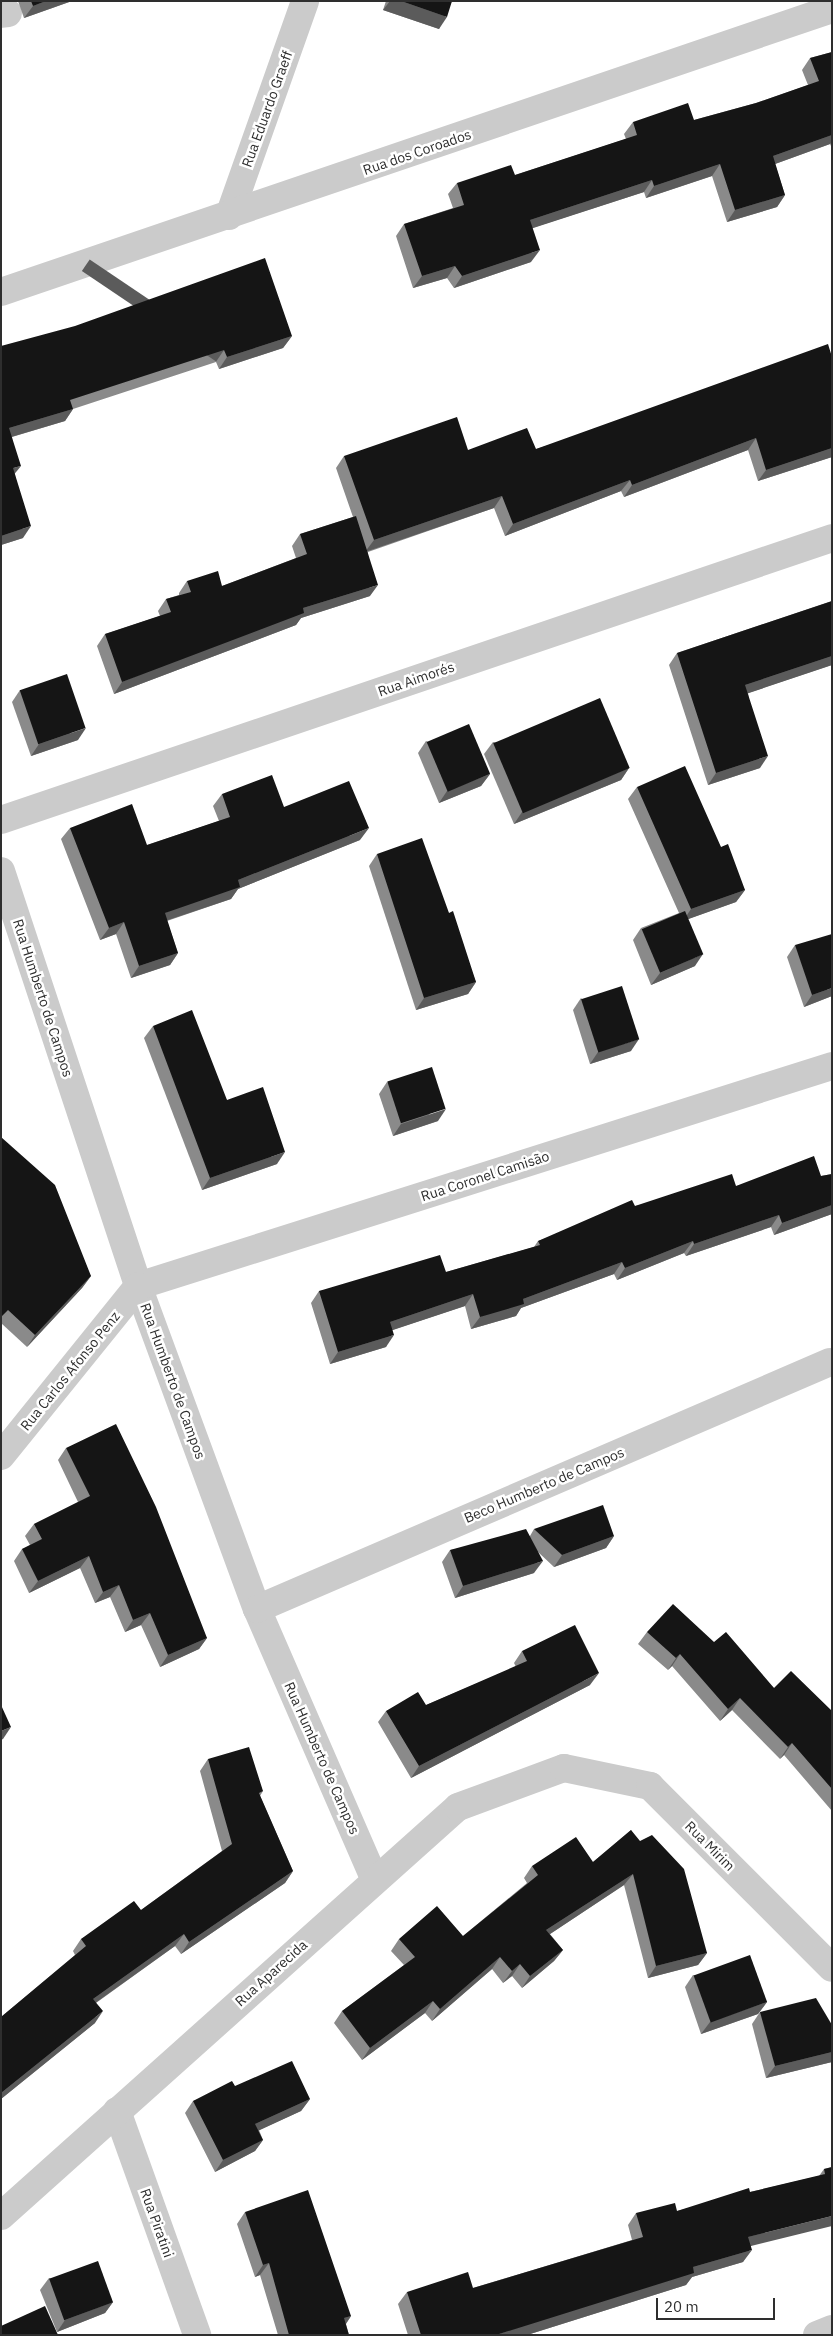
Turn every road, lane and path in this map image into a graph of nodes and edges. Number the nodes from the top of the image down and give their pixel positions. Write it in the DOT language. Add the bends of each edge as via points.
graph roads {
  1 [pos="306,1"];
  2 [pos="832,9"];
  3 [pos="229,216"];
  4 [pos="1,292"];
  5 [pos="832,538"];
  6 [pos="1,820"];
  7 [pos="1,871"];
  8 [pos="832,1066"];
  9 [pos="138,1286"];
  10 [pos="830,1362"];
  11 [pos="1,1456"];
  12 [pos="257,1609"];
  13 [pos="564,1768"];
  14 [pos="375,1880"];
  15 [pos="831,1967"];
  16 [pos="117,2112"];
  17 [pos="1,2216"];
  18 [pos="832,2329"];
  19 [pos="197,2335"];
  20 [pos="816,2335"];
  1 -- 3 [label="street, Rua Eduardo Graeff"];
  2 -- 3 [label="street, Rua dos Coroados"];
  3 -- 4 [label="street, Rua dos Coroados"];
  5 -- 6 [label="street, Rua Aimorés"];
  7 -- 9 [label="street, Rua Humberto de Campos"];
  8 -- 9 [label="street, Rua Coronel Camisão"];
  9 -- 11 [label="street, Rua Carlos Afonso Penz"];
  9 -- 12 [label="street, Rua Humberto de Campos"];
  10 -- 12 [label="street, Beco Humberto de Campos"];
  12 -- 14 [label="street, Rua Humberto de Campos"];
  13 -- 14 [label="street, Rua Aparecida" via="458,1807"];
  13 -- 15 [label="street, Rua Mirim" via="650,1786"];
  14 -- 16 [label="street, Rua Aparecida"];
  16 -- 17 [label="street, Rua Aparecida"];
  16 -- 19 [label="street, Rua Piratini"];
  18 -- 20 [label="street"];
}
